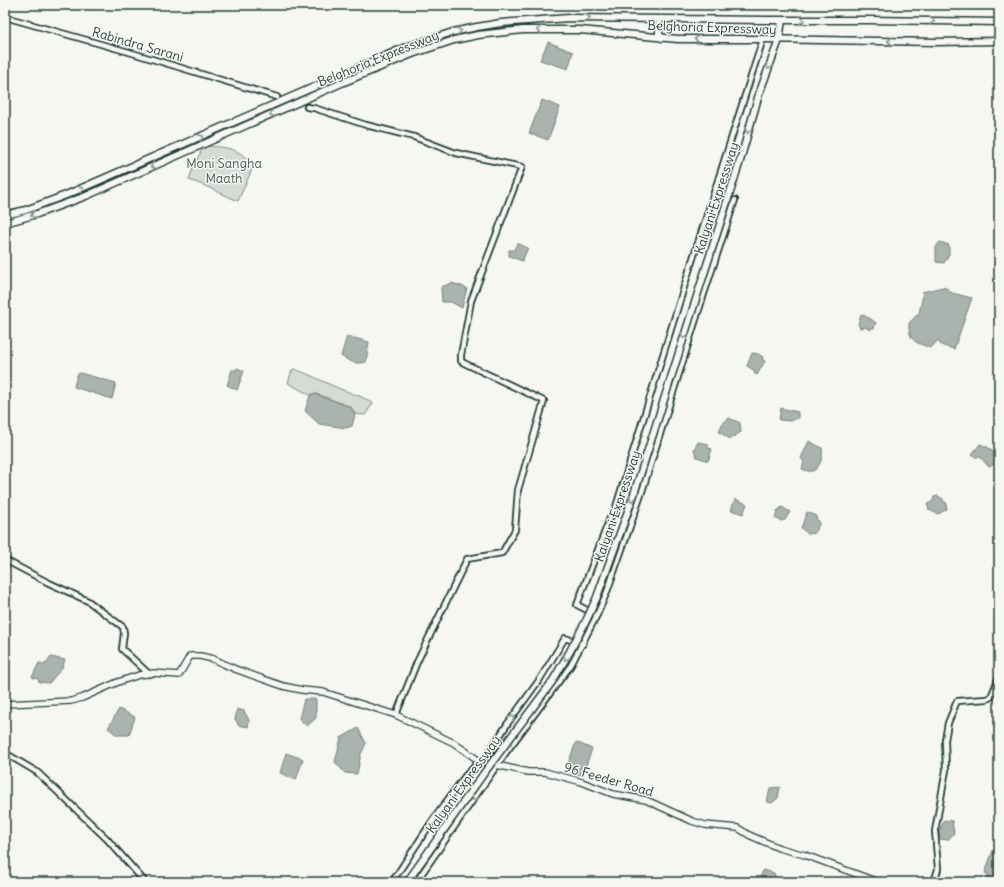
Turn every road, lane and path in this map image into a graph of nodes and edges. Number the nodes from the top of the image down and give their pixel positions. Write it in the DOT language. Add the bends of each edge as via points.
graph roads {
  1 [pos="5,17"];
  2 [pos="661,19"];
  3 [pos="782,20"];
  4 [pos="999,22"];
  5 [pos="662,38"];
  6 [pos="763,39"];
  7 [pos="778,40"];
  8 [pos="999,41"];
  9 [pos="276,97"];
  10 [pos="307,107"];
  11 [pos="734,200"];
  12 [pos="5,215"];
  13 [pos="5,223"];
  14 [pos="5,560"];
  15 [pos="597,615"];
  16 [pos="583,644"];
  17 [pos="149,674"];
  18 [pos="999,677"];
  19 [pos="5,704"];
  20 [pos="396,715"];
  21 [pos="5,753"];
  22 [pos="482,762"];
  23 [pos="497,766"];
  24 [pos="145,882"];
  25 [pos="392,882"];
  26 [pos="407,882"];
  27 [pos="416,882"];
  28 [pos="878,882"];
  29 [pos="934,882"];
  1 -- 9 [label="street, Rabindra Sarani"];
  2 -- 3 [label="highway, Belghoria Expressway"];
  2 -- 5 [label="highway" via="659,34"];
  12 -- 2 [label="highway, Belghoria Expressway, one-way" via="66,195 365,64 431,38 500,23 569,18"];
  3 -- 4 [label="highway, Belghoria Expressway, one-way"];
  3 -- 7 [label="highway, Kalyani Expressway"];
  6 -- 5 [label="highway, Belghoria Expressway, one-way"];
  5 -- 13 [label="highway, Belghoria Expressway, one-way" via="580,30 529,30 454,40 381,66 86,196"];
  6 -- 7 [label="highway, Belghoria Expressway"];
  6 -- 15 [label="street" via="615,510 577,604"];
  8 -- 7 [label="highway, Belghoria Expressway, one-way"];
  7 -- 26 [label="highway, Kalyani Expressway, one-way, bridge" via="633,497 597,597 552,682"];
  10 -- 20 [label="street" via="414,137 456,153 522,167 471,301 461,355 461,361 464,363 544,401 518,490 515,530 502,553 467,559 417,662"];
  11 -- 15 [label="street, Kalyani Expressway" via="640,498"];
  14 -- 17 [label="street" via="88,601 123,627 122,649"];
  15 -- 16 [label="street, Kalyani Expressway"];
  22 -- 16 [label="street, one-way" via="540,679 565,638"];
  16 -- 23 [label="street, Kalyani Expressway" via="571,665"];
  17 -- 19 [label="main road" via="134,676 71,701"];
  17 -- 20 [label="main road" via="179,675 190,656 200,656 283,686 323,692"];
  18 -- 29 [label="street" via="991,697 957,701 948,723 945,740 946,770 935,831 938,869"];
  20 -- 22 [label="main road" via="454,742"];
  21 -- 24 [label="street" via="37,772 107,839"];
  22 -- 23 [label="main road, 96 Feeder Road"];
  22 -- 25 [label="street" via="465,776"];
  23 -- 27 [label="street, Kalyani Expressway, one-way"];
  23 -- 28 [label="main road, 96 Feeder Road" via="528,772 545,772 613,794 646,800 705,825 738,828 779,848"];
}
